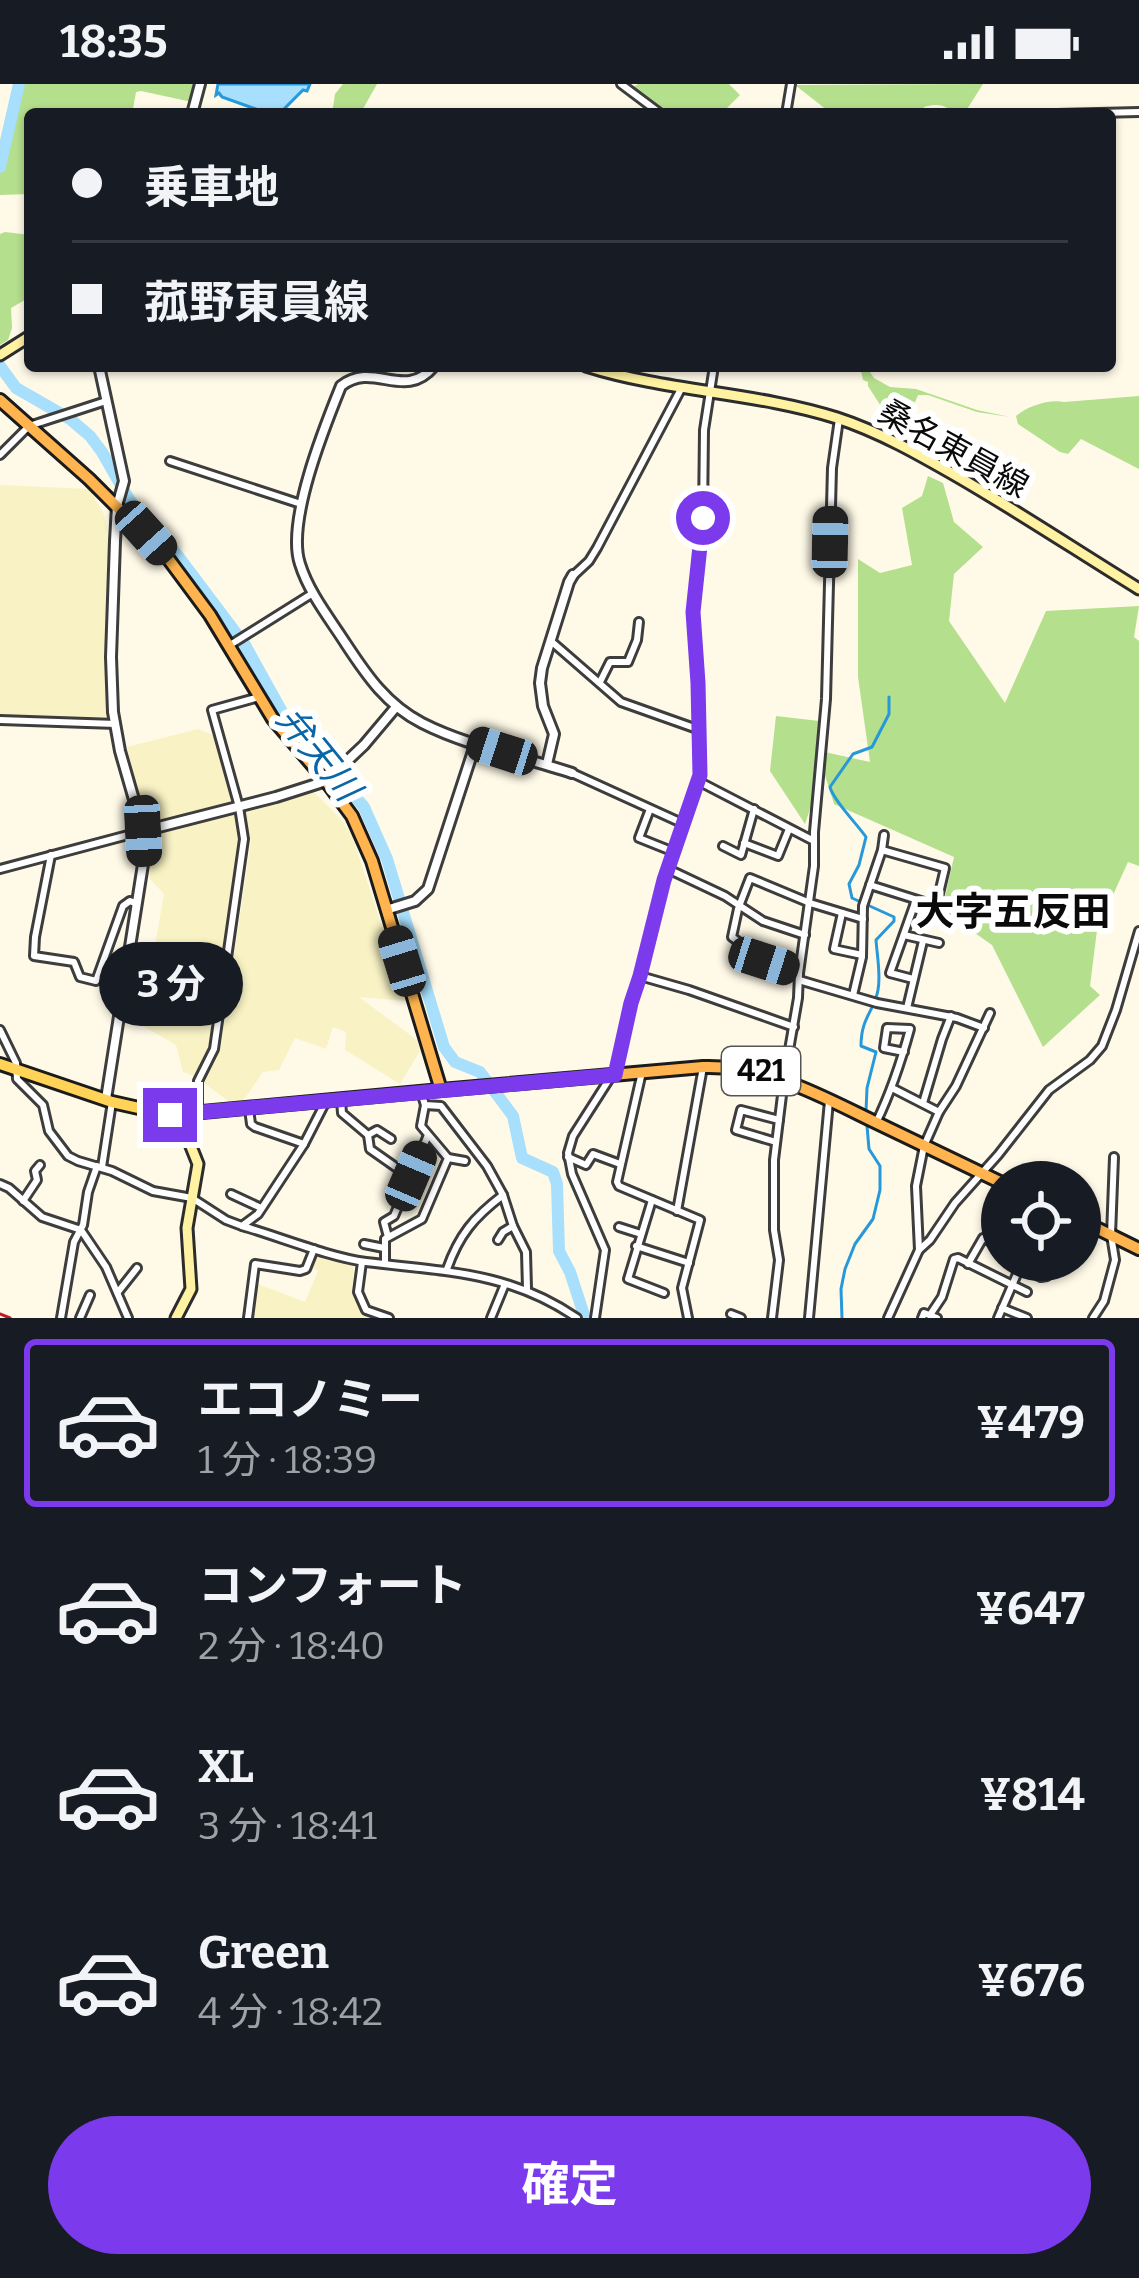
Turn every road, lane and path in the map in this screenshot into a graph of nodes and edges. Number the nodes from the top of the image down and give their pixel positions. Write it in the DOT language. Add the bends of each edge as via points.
graph roads {
  1 [pos="621,84"];
  2 [pos="654,108"];
  3 [pos="100,372"];
  4 [pos="428,372"];
  5 [pos="609,372"];
  6 [pos="624,372"];
  7 [pos="713,372"];
  8 [pos="628,377"];
  9 [pos="683,386"];
  10 [pos="708,391"];
  11 [pos="0,400"];
  12 [pos="106,401"];
  13 [pos="839,419"];
  14 [pos="35,424"];
  15 [pos="0,455"];
  16 [pos="170,461"];
  17 [pos="118,501"];
  18 [pos="301,504"];
  19 [pos="573,575"];
  20 [pos="1139,589"];
  21 [pos="314,593"];
  22 [pos="639,622"];
  23 [pos="551,640"];
  24 [pos="231,644"];
  25 [pos="600,682"];
  26 [pos="259,697"];
  27 [pos="396,707"];
  28 [pos="0,720"];
  29 [pos="116,724"];
  30 [pos="700,730"];
  31 [pos="476,742"];
  32 [pos="547,764"];
  33 [pos="572,773"];
  34 [pos="328,779"];
  35 [pos="698,781"];
  36 [pos="239,807"];
  37 [pos="650,809"];
  38 [pos="754,809"];
  39 [pos="684,824"];
  40 [pos="789,829"];
  41 [pos="143,831"];
  42 [pos="884,835"];
  43 [pos="814,841"];
  44 [pos="744,843"];
  45 [pos="723,846"];
  46 [pos="882,850"];
  47 [pos="674,852"];
  48 [pos="51,856"];
  49 [pos="0,869"];
  50 [pos="668,869"];
  51 [pos="870,885"];
  52 [pos="916,899"];
  53 [pos="810,903"];
  54 [pos="138,905"];
  55 [pos="739,905"];
  56 [pos="391,908"];
  57 [pos="842,913"];
  58 [pos="863,919"];
  59 [pos="1139,931"];
  60 [pos="805,935"];
  61 [pos="904,935"];
  62 [pos="922,940"];
  63 [pos="939,943"];
  64 [pos="862,955"];
  65 [pos="640,976"];
  66 [pos="799,976"];
  67 [pos="914,980"];
  68 [pos="853,995"];
  69 [pos="907,1008"];
  70 [pos="990,1013"];
  71 [pos="951,1016"];
  72 [pos="794,1027"];
  73 [pos="984,1028"];
  74 [pos="0,1030"];
  75 [pos="904,1052"];
  76 [pos="0,1064"];
  77 [pos="703,1066"];
  78 [pos="15,1070"];
  79 [pos="642,1072"];
  80 [pos="613,1075"];
  81 [pos="784,1079"];
  82 [pos="893,1088"];
  83 [pos="441,1090"];
  84 [pos="423,1099"];
  85 [pos="109,1100"];
  86 [pos="830,1100"];
  87 [pos="341,1101"];
  88 [pos="325,1102"];
  89 [pos="923,1103"];
  90 [pos="249,1109"];
  91 [pos="939,1112"];
  92 [pos="193,1114"];
  93 [pos="778,1120"];
  94 [pos="876,1123"];
  95 [pos="278,1135"];
  96 [pos="368,1136"];
  97 [pos="428,1136"];
  98 [pos="391,1139"];
  99 [pos="776,1142"];
  100 [pos="304,1144"];
  101 [pos="273,1145"];
  102 [pos="924,1146"];
  103 [pos="1114,1156"];
  104 [pos="568,1157"];
  105 [pos="448,1158"];
  106 [pos="465,1160"];
  107 [pos="992,1161"];
  108 [pos="622,1164"];
  109 [pos="40,1165"];
  110 [pos="100,1166"];
  111 [pos="397,1168"];
  112 [pos="981,1173"];
  113 [pos="981,1174"];
  114 [pos="0,1184"];
  115 [pos="230,1194"];
  116 [pos="503,1196"];
  117 [pos="192,1198"];
  118 [pos="652,1200"];
  119 [pos="23,1201"];
  120 [pos="261,1208"];
  121 [pos="677,1210"];
  122 [pos="242,1226"];
  123 [pos="513,1226"];
  124 [pos="620,1227"];
  125 [pos="81,1230"];
  126 [pos="1101,1230"];
  127 [pos="641,1234"];
  128 [pos="1111,1235"];
  129 [pos="388,1237"];
  130 [pos="498,1240"];
  131 [pos="981,1241"];
  132 [pos="364,1244"];
  133 [pos="636,1246"];
  134 [pos="384,1247"];
  135 [pos="315,1248"];
  136 [pos="1139,1249"];
  137 [pos="919,1250"];
  138 [pos="362,1262"];
  139 [pos="689,1262"];
  140 [pos="385,1263"];
  141 [pos="968,1264"];
  142 [pos="137,1268"];
  143 [pos="447,1269"];
  144 [pos="1013,1281"];
  145 [pos="506,1284"];
  146 [pos="1011,1285"];
  147 [pos="527,1290"];
  148 [pos="118,1292"];
  149 [pos="1027,1292"];
  150 [pos="664,1293"];
  151 [pos="90,1295"];
  152 [pos="1002,1308"];
  153 [pos="731,1314"];
  154 [pos="930,1317"];
  155 [pos="61,1318"];
  156 [pos="80,1318"];
  157 [pos="128,1318"];
  158 [pos="176,1318"];
  159 [pos="248,1318"];
  160 [pos="389,1318"];
  161 [pos="490,1318"];
  162 [pos="576,1318"];
  163 [pos="595,1318"];
  164 [pos="688,1318"];
  165 [pos="741,1318"];
  166 [pos="772,1318"];
  167 [pos="808,1318"];
  168 [pos="888,1318"];
  169 [pos="998,1318"];
  170 [pos="1028,1318"];
  171 [pos="1093,1318"];
  1 -- 2 [label="street"];
  3 -- 12 [label="street"];
  4 -- 18 [label="street" via="411,382 365,376 341,386"];
  5 -- 8 [label="main road, 桑名東員線"];
  6 -- 8 [label="street"];
  7 -- 10 [label="street"];
  8 -- 9 [label="main road, 桑名東員線"];
  9 -- 10 [label="main road, 桑名東員線"];
  9 -- 19 [label="street" via="597,548"];
  10 -- 13 [label="main road, 桑名東員線"];
  10 -- 30 [label="street" via="693,612"];
  11 -- 14 [label="highway"];
  12 -- 14 [label="street"];
  12 -- 17 [label="street" via="124,481"];
  13 -- 20 [label="main road, 桑名東員線" via="916,453"];
  13 -- 43 [label="street"];
  14 -- 15 [label="street"];
  14 -- 17 [label="highway"];
  16 -- 18 [label="street"];
  17 -- 24 [label="highway"];
  17 -- 29 [label="street"];
  18 -- 21 [label="street" via="298,561"];
  19 -- 23 [label="street"];
  21 -- 24 [label="street"];
  21 -- 27 [label="street"];
  22 -- 25 [label="street" via="628,662 610,662"];
  23 -- 25 [label="street"];
  23 -- 32 [label="street" via="540,683 554,734"];
  24 -- 26 [label="highway"];
  25 -- 30 [label="street" via="621,703"];
  26 -- 34 [label="highway"];
  26 -- 36 [label="street" via="212,710"];
  27 -- 31 [label="street"];
  27 -- 34 [label="street"];
  28 -- 29 [label="street"];
  29 -- 41 [label="street"];
  30 -- 35 [label="street"];
  31 -- 32 [label="street"];
  31 -- 56 [label="street" via="430,884 420,898"];
  32 -- 33 [label="street"];
  33 -- 37 [label="street"];
  34 -- 36 [label="street"];
  34 -- 56 [label="highway"];
  35 -- 38 [label="street"];
  35 -- 39 [label="street"];
  36 -- 41 [label="street"];
  36 -- 92 [label="street" via="244,839 214,1048"];
  37 -- 39 [label="street"];
  37 -- 47 [label="street" via="639,838"];
  38 -- 40 [label="street"];
  38 -- 44 [label="street"];
  39 -- 47 [label="street"];
  40 -- 43 [label="street"];
  40 -- 44 [label="street" via="778,856"];
  41 -- 48 [label="street"];
  41 -- 54 [label="street"];
  42 -- 46 [label="street"];
  43 -- 53 [label="street"];
  44 -- 45 [label="street" via="740,855"];
  46 -- 51 [label="street"];
  46 -- 52 [label="street" via="945,868 938,906"];
  47 -- 50 [label="street"];
  48 -- 49 [label="street"];
  48 -- 54 [label="street" via="34,956 74,962 80,977 97,981 123,906"];
  50 -- 55 [label="street"];
  50 -- 65 [label="street"];
  51 -- 52 [label="street"];
  51 -- 58 [label="street"];
  52 -- 61 [label="street"];
  53 -- 55 [label="street" via="750,878"];
  53 -- 57 [label="street"];
  53 -- 60 [label="street"];
  54 -- 85 [label="street"];
  55 -- 60 [label="street"];
  55 -- 66 [label="street" via="732,938"];
  56 -- 83 [label="highway"];
  57 -- 58 [label="street"];
  57 -- 64 [label="street" via="833,949"];
  58 -- 64 [label="street"];
  59 -- 107 [label="street" via="1102,1046 1048,1090"];
  60 -- 66 [label="street"];
  61 -- 62 [label="street"];
  61 -- 67 [label="street" via="890,974"];
  62 -- 63 [label="street"];
  62 -- 67 [label="street"];
  64 -- 68 [label="street"];
  65 -- 72 [label="street"];
  65 -- 80 [label="street"];
  66 -- 68 [label="street"];
  66 -- 72 [label="street"];
  67 -- 69 [label="street"];
  68 -- 69 [label="street"];
  69 -- 71 [label="street"];
  70 -- 73 [label="street"];
  71 -- 73 [label="street"];
  71 -- 89 [label="street"];
  72 -- 81 [label="street"];
  73 -- 91 [label="street"];
  74 -- 78 [label="street"];
  75 -- 75 [label="street" via="884,1048 887,1028 910,1029"];
  75 -- 82 [label="street"];
  76 -- 78 [label="main road"];
  77 -- 79 [label="highway, 421"];
  77 -- 81 [label="highway, 421"];
  77 -- 121 [label="street"];
  78 -- 85 [label="main road"];
  78 -- 110 [label="street" via="43,1105 63,1151"];
  79 -- 80 [label="highway, 421"];
  79 -- 108 [label="street"];
  80 -- 83 [label="highway, 421"];
  80 -- 104 [label="street"];
  81 -- 86 [label="highway, 421"];
  81 -- 93 [label="street"];
  82 -- 89 [label="street"];
  82 -- 94 [label="street"];
  83 -- 84 [label="main road"];
  84 -- 87 [label="main road"];
  84 -- 97 [label="street"];
  84 -- 116 [label="street" via="441,1106"];
  85 -- 92 [label="main road"];
  85 -- 110 [label="street"];
  86 -- 94 [label="highway, 421"];
  86 -- 167 [label="street"];
  87 -- 88 [label="main road"];
  87 -- 96 [label="street" via="344,1116"];
  88 -- 90 [label="main road"];
  88 -- 100 [label="street"];
  89 -- 91 [label="street"];
  90 -- 92 [label="main road"];
  90 -- 95 [label="street" via="250,1124"];
  91 -- 102 [label="street"];
  92 -- 117 [label="main road"];
  93 -- 99 [label="street"];
  93 -- 99 [label="street" via="741,1110 736,1130"];
  94 -- 102 [label="highway, 421"];
  95 -- 100 [label="street"];
  95 -- 101 [label="street"];
  96 -- 98 [label="street" via="377,1130"];
  96 -- 111 [label="street" via="370,1149"];
  97 -- 105 [label="street"];
  97 -- 129 [label="street" via="394,1216 384,1222"];
  99 -- 166 [label="street"];
  100 -- 120 [label="street"];
  102 -- 112 [label="highway, 421"];
  102 -- 137 [label="street" via="916,1186"];
  103 -- 128 [label="street"];
  104 -- 108 [label="street" via="586,1165 593,1154"];
  104 -- 163 [label="street" via="605,1250"];
  105 -- 106 [label="street"];
  105 -- 129 [label="street" via="422,1219"];
  108 -- 118 [label="street" via="619,1186"];
  109 -- 119 [label="street"];
  110 -- 117 [label="street" via="153,1191"];
  110 -- 125 [label="street"];
  113 -- 137 [label="street"];
  114 -- 119 [label="street"];
  115 -- 120 [label="street"];
  116 -- 123 [label="street"];
  116 -- 143 [label="street" via="471,1222"];
  117 -- 122 [label="street"];
  117 -- 158 [label="main road" via="191,1289"];
  118 -- 121 [label="street"];
  118 -- 127 [label="street"];
  119 -- 125 [label="street"];
  120 -- 122 [label="street"];
  121 -- 139 [label="street" via="700,1220"];
  122 -- 135 [label="street"];
  123 -- 130 [label="street"];
  123 -- 147 [label="street" via="526,1252"];
  124 -- 127 [label="street"];
  125 -- 148 [label="street"];
  125 -- 155 [label="street"];
  126 -- 128 [label="highway"];
  127 -- 133 [label="street"];
  128 -- 136 [label="highway"];
  128 -- 171 [label="street" via="1115,1260"];
  129 -- 134 [label="street"];
  131 -- 141 [label="street"];
  132 -- 134 [label="street"];
  133 -- 139 [label="street"];
  133 -- 150 [label="street" via="628,1279"];
  134 -- 140 [label="street"];
  135 -- 138 [label="street"];
  135 -- 159 [label="street" via="306,1269 255,1264"];
  137 -- 168 [label="street"];
  138 -- 140 [label="street"];
  138 -- 160 [label="street" via="358,1296 366,1310"];
  139 -- 164 [label="street" via="682,1288"];
  140 -- 143 [label="street"];
  141 -- 146 [label="street"];
  141 -- 154 [label="street" via="954,1259"];
  142 -- 148 [label="street"];
  143 -- 145 [label="street"];
  144 -- 146 [label="street"];
  145 -- 147 [label="street"];
  145 -- 161 [label="street"];
  146 -- 149 [label="street"];
  146 -- 152 [label="street"];
  147 -- 162 [label="street"];
  148 -- 157 [label="street"];
  151 -- 156 [label="street"];
  152 -- 169 [label="street"];
  152 -- 170 [label="street"];
  153 -- 165 [label="street"];
}
